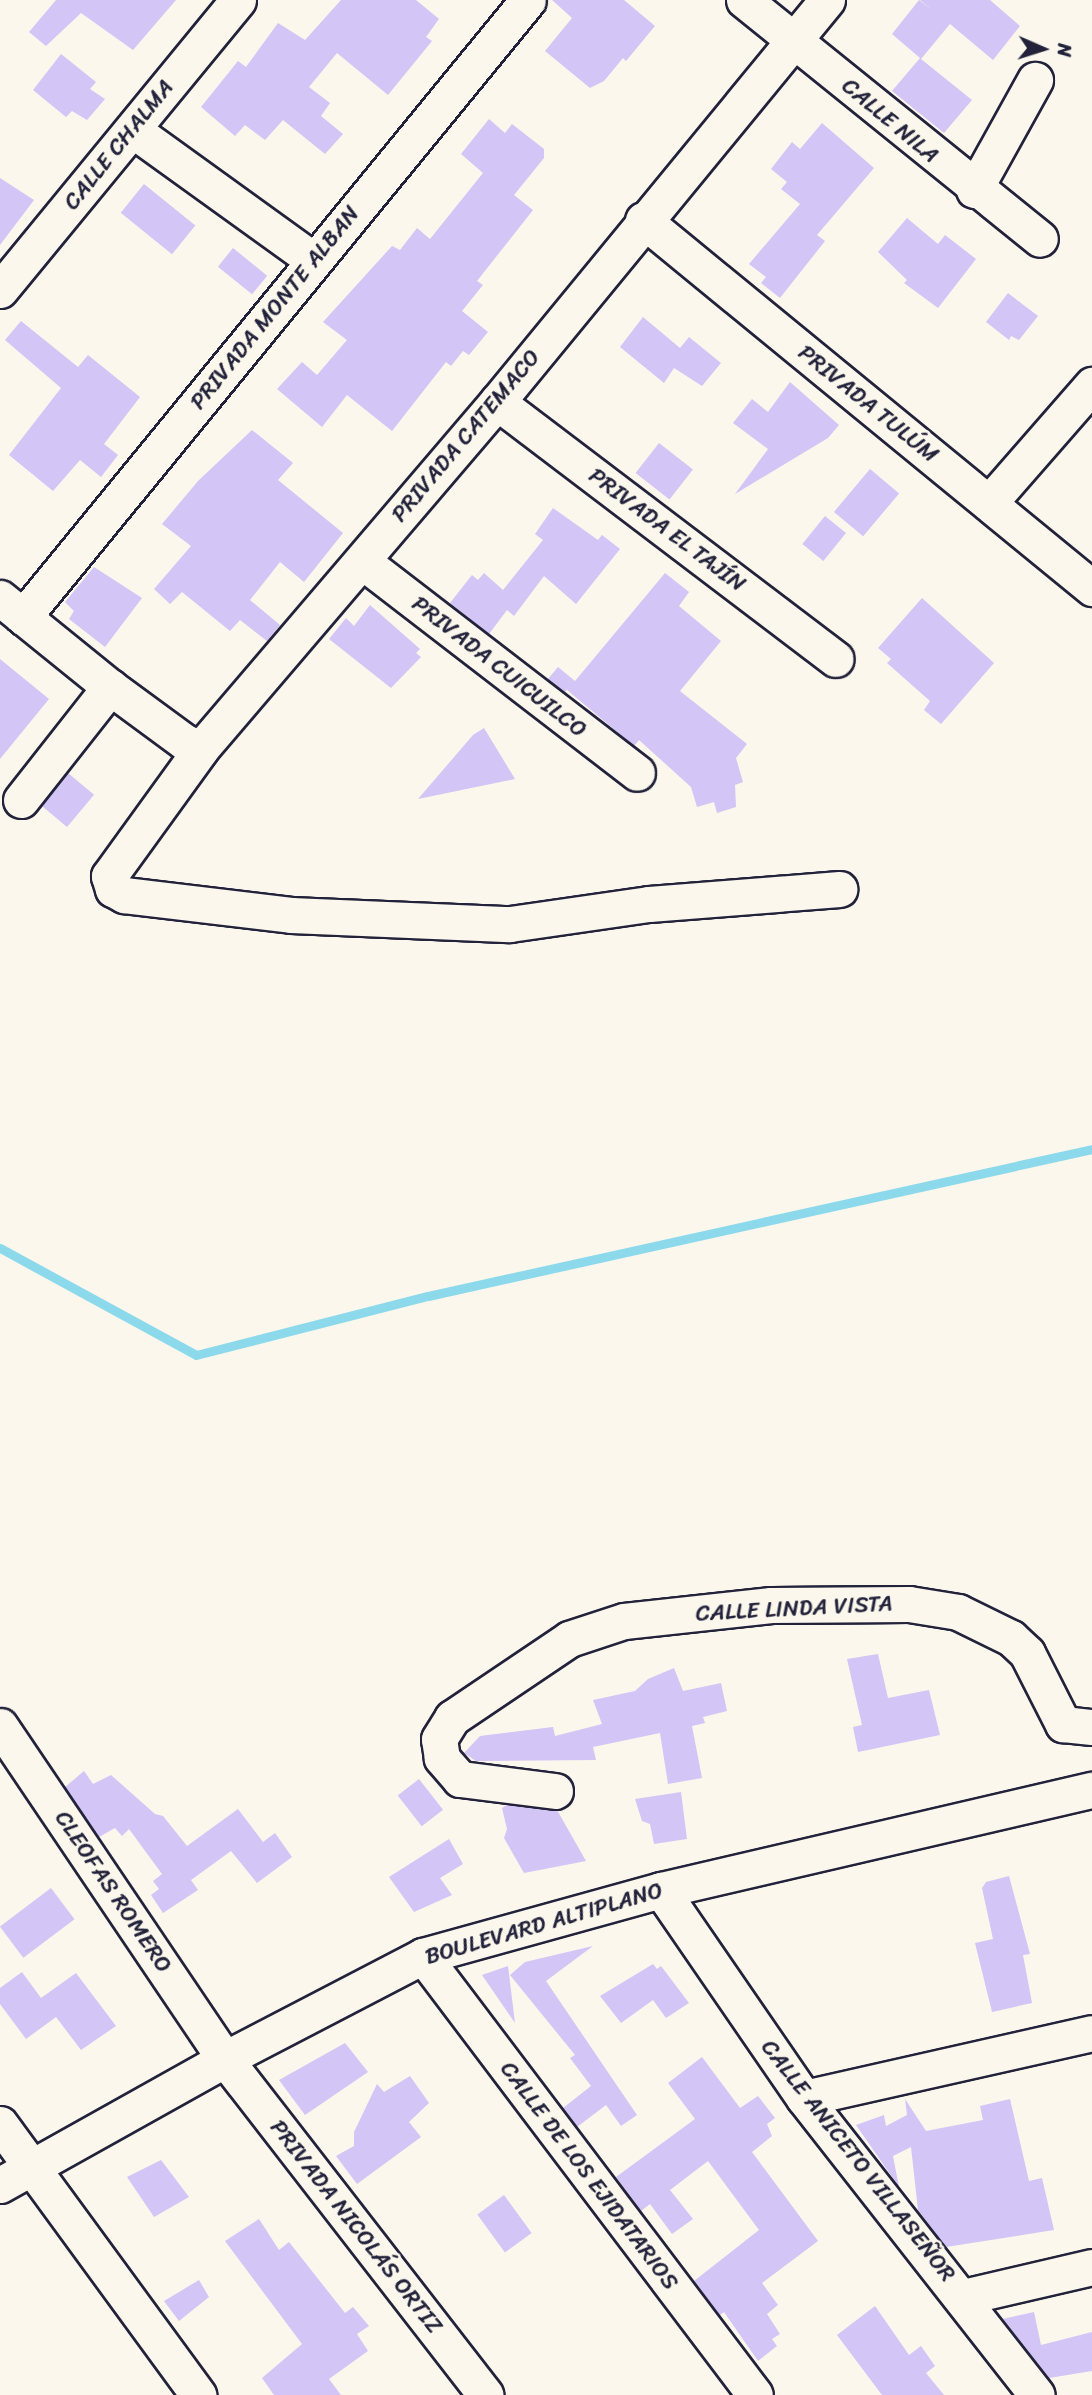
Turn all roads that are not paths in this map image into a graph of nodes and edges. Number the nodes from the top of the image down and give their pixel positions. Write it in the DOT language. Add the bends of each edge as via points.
graph roads {
  1 [pos="238,0"];
  2 [pos="528,0"];
  3 [pos="744,0"];
  4 [pos="827,0"];
  5 [pos="796,43"];
  6 [pos="1035,80"];
  7 [pos="133,130"];
  8 [pos="974,190"];
  9 [pos="643,220"];
  10 [pos="1040,239"];
  11 [pos="313,260"];
  12 [pos="0,290"];
  13 [pos="1092,385"];
  14 [pos="497,402"];
  15 [pos="989,503"];
  16 [pos="362,561"];
  17 [pos="1092,588"];
  18 [pos="12,607"];
  19 [pos="836,659"];
  20 [pos="110,687"];
  21 [pos="201,749"];
  22 [pos="636,773"];
  23 [pos="21,800"];
  24 [pos="839,888"];
  25 [pos="0,1726"];
  26 [pos="1092,1727"];
  27 [pos="1092,1790"];
  28 [pos="555,1791"];
  29 [pos="661,1890"];
  30 [pos="423,1956"];
  31 [pos="1092,2033"];
  32 [pos="225,2059"];
  33 [pos="804,2098"];
  34 [pos="0,2124"];
  35 [pos="33,2168"];
  36 [pos="0,2185"];
  37 [pos="1092,2267"];
  38 [pos="963,2297"];
  39 [pos="196,2395"];
  40 [pos="486,2395"];
  41 [pos="755,2395"];
  42 [pos="1037,2395"];
  1 -- 7 [label="street, CALLE CHALMA"];
  2 -- 11 [label="street, PRIVADA MONTE ALBAN"];
  3 -- 5 [label="street, CALLE NILA"];
  4 -- 5 [label="street, PRIVADA CATEMACO"];
  5 -- 8 [label="street, CALLE NILA"];
  5 -- 9 [label="street, PRIVADA CATEMACO"];
  6 -- 8 [label="street"];
  7 -- 11 [label="street"];
  7 -- 12 [label="street, CALLE CHALMA"];
  8 -- 10 [label="street, CALLE NILA"];
  9 -- 14 [label="street, PRIVADA CATEMACO"];
  9 -- 15 [label="street, PRIVADA TULÚM"];
  11 -- 18 [label="street, PRIVADA MONTE ALBAN"];
  13 -- 15 [label="street"];
  14 -- 16 [label="street, PRIVADA CATEMACO"];
  14 -- 19 [label="street, PRIVADA EL TAJÍN"];
  15 -- 17 [label="street, PRIVADA TULÚM"];
  16 -- 21 [label="street, PRIVADA CATEMACO"];
  16 -- 22 [label="street, PRIVADA CUICUILCO"];
  18 -- 20 [label="street"];
  20 -- 21 [label="street"];
  20 -- 23 [label="street"];
  21 -- 24 [label="street, PRIVADA CATEMACO" via="109,876 113,889 124,895 291,915 510,924 649,904"];
  25 -- 32 [label="street, CLEOFAS ROMERO"];
  26 -- 28 [label="street, CALLE LINDA VISTA" via="1063,1724 1027,1653 1011,1638 958,1612 909,1604 771,1605 624,1621 569,1639 452,1718 439,1739 442,1758 460,1779"];
  27 -- 29 [label="street, BOULEVARD ALTIPLANO"];
  29 -- 30 [label="street, BOULEVARD ALTIPLANO"];
  29 -- 33 [label="street, CALLE ANICETO VILLASEÑOR"];
  30 -- 32 [label="street, BOULEVARD ALTIPLANO"];
  30 -- 41 [label="street, CALLE DE LOS EJIDATARIOS"];
  31 -- 33 [label="street"];
  32 -- 35 [label="street, BOULEVARD ALTIPLANO"];
  32 -- 40 [label="street, PRIVADA NICOLÁS ORTIZ"];
  33 -- 38 [label="street, CALLE ANICETO VILLASEÑOR"];
  34 -- 35 [label="street"];
  35 -- 36 [label="street, BOULEVARD ALTIPLANO"];
  35 -- 39 [label="street"];
  37 -- 38 [label="street"];
  38 -- 42 [label="street, CALLE ANICETO VILLASEÑOR"];
}
